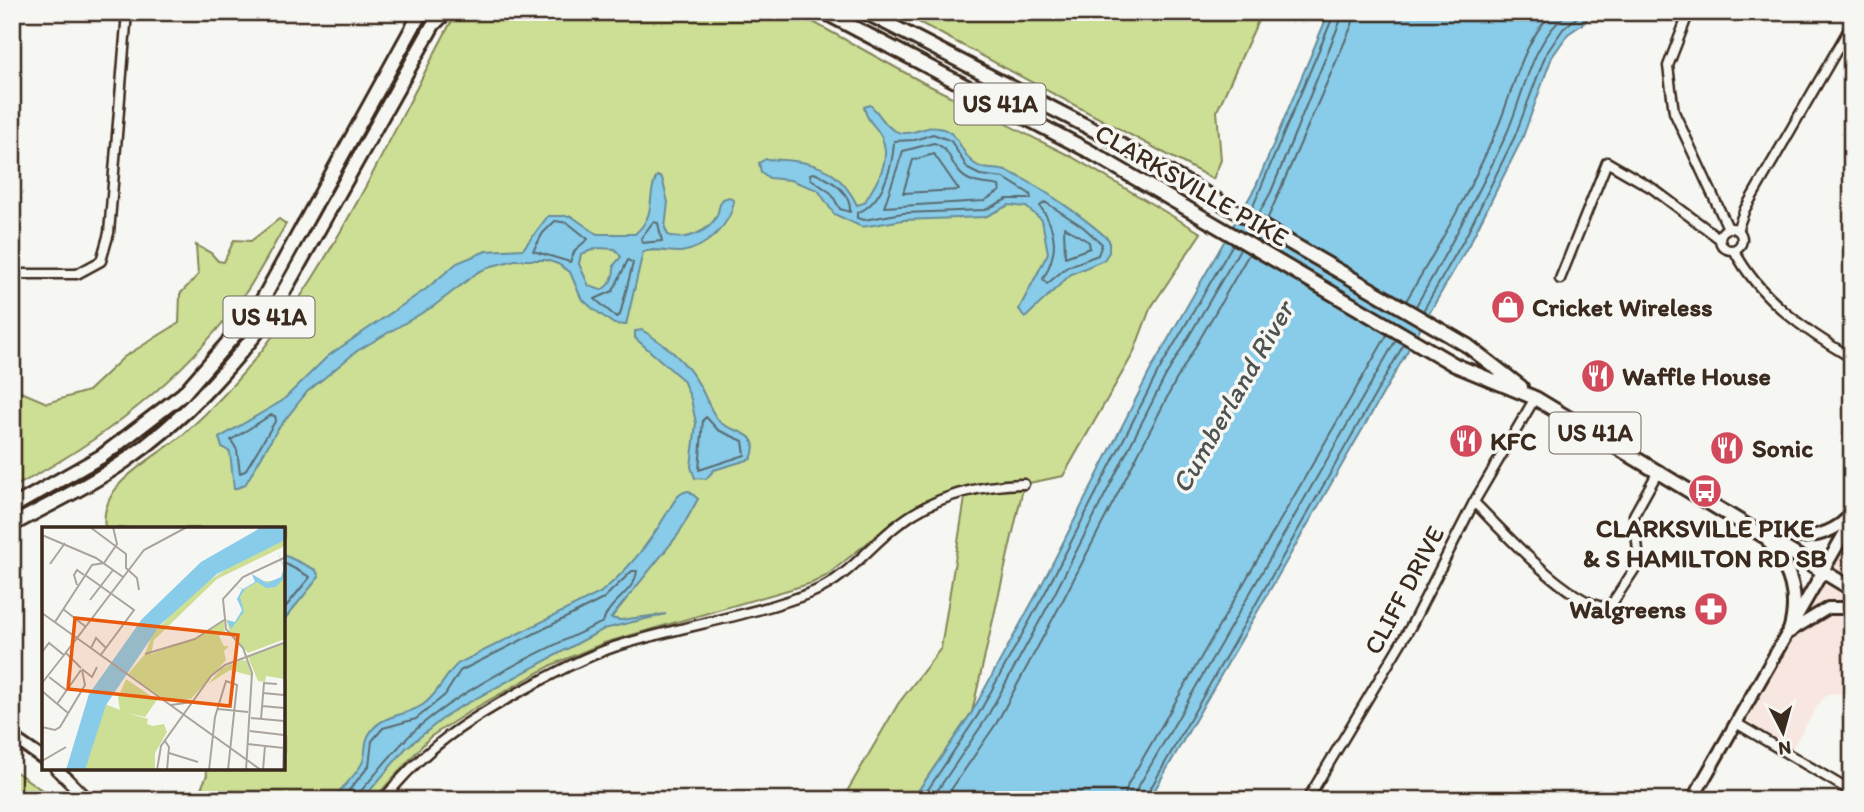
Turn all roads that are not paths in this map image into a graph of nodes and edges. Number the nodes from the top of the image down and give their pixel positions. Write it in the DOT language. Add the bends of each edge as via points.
graph roads {
  1 [pos="127,12"];
  2 [pos="421,12"];
  3 [pos="439,12"];
  4 [pos="446,12"];
  5 [pos="824,12"];
  6 [pos="865,12"];
  7 [pos="1689,12"];
  8 [pos="433,24"];
  9 [pos="1852,24"];
  10 [pos="1732,229"];
  11 [pos="1720,239"];
  12 [pos="1734,250"];
  13 [pos="12,274"];
  14 [pos="1560,279"];
  15 [pos="1852,358"];
  16 [pos="1535,398"];
  17 [pos="1659,470"];
  18 [pos="1024,484"];
  19 [pos="1474,502"];
  20 [pos="12,507"];
  21 [pos="1852,513"];
  22 [pos="1852,520"];
  23 [pos="12,525"];
  24 [pos="1765,536"];
  25 [pos="1822,571"];
  26 [pos="1852,589"];
  27 [pos="1852,608"];
  28 [pos="1790,631"];
  29 [pos="1736,723"];
  30 [pos="12,737"];
  31 [pos="42,758"];
  32 [pos="58,770"];
  33 [pos="1852,792"];
  34 [pos="88,800"];
  35 [pos="383,800"];
  36 [pos="1307,800"];
  37 [pos="1692,800"];
  1 -- 13 [label="street" via="109,233 101,261 78,274"];
  2 -- 20 [label="main road, US 41A" via="258,308 183,394 102,456"];
  3 -- 8 [label="main road"];
  4 -- 8 [label="main road, US 41A"];
  5 -- 16 [label="main road, CLARKSVILLE PIKE / US 41A" via="1087,150 1455,365"];
  6 -- 16 [label="main road, CLARKSVILLE PIKE / US 41A" via="1184,181 1468,346"];
  7 -- 10 [label="street" via="1668,66 1674,112"];
  8 -- 23 [label="main road, US 41A" via="270,316 237,359 194,406 124,463"];
  9 -- 10 [label="street"];
  10 -- 11 [label="street"];
  10 -- 12 [label="street" via="1742,241"];
  11 -- 12 [label="street" via="1723,247"];
  11 -- 14 [label="street" via="1652,188 1606,162"];
  12 -- 15 [label="street" via="1751,279 1773,302"];
  16 -- 17 [label="main road, CLARKSVILLE PIKE / US 41A"];
  16 -- 19 [label="street, CLIFF DRIVE"];
  17 -- 19 [label="street" via="1634,515 1636,567 1613,602 1603,607 1536,566"];
  17 -- 24 [label="main road, CLARKSVILLE PIKE / US 41A"];
  18 -- 35 [label="street" via="979,487 916,513 843,574 813,592 616,647 558,671 440,740"];
  19 -- 36 [label="street, CLIFF DRIVE" via="1411,625"];
  21 -- 24 [label="main road" via="1827,533"];
  22 -- 25 [label="main road"];
  24 -- 25 [label="main road, CLARKSVILLE PIKE / US 41A"];
  24 -- 28 [label="main road" via="1786,566 1795,596"];
  25 -- 26 [label="main road, CLARKSVILLE PIKE / US 41A"];
  25 -- 28 [label="main road"];
  27 -- 28 [label="main road" via="1828,608"];
  28 -- 29 [label="main road"];
  29 -- 33 [label="street"];
  29 -- 37 [label="main road"];
  30 -- 31 [label="main road"];
  32 -- 34 [label="main road"];
}
